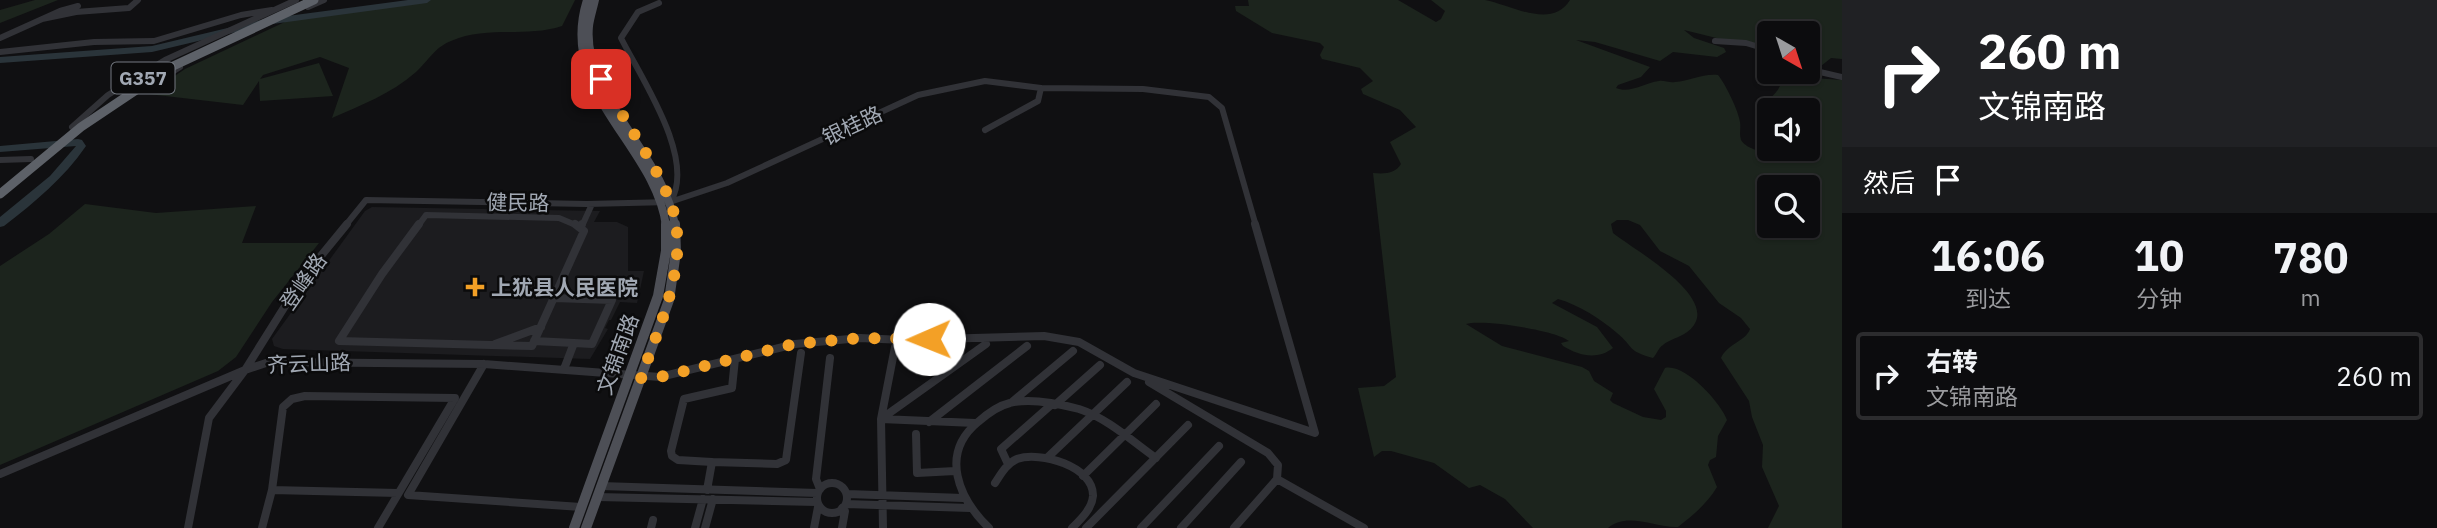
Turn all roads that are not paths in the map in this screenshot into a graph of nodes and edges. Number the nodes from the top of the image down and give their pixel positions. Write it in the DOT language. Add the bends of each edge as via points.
graph roads {
  1 [pos="138,0"];
  2 [pos="314,0"];
  3 [pos="324,0"];
  4 [pos="587,0"];
  5 [pos="595,0"];
  6 [pos="300,4"];
  7 [pos="659,4"];
  8 [pos="78,6"];
  9 [pos="272,10"];
  10 [pos="42,19"];
  11 [pos="221,37"];
  12 [pos="0,38"];
  13 [pos="1715,41"];
  14 [pos="1757,46"];
  15 [pos="0,52"];
  16 [pos="1820,72"];
  17 [pos="1842,77"];
  18 [pos="1041,88"];
  19 [pos="76,127"];
  20 [pos="985,130"];
  21 [pos="36,159"];
  22 [pos="0,160"];
  23 [pos="0,185"];
  24 [pos="0,194"];
  25 [pos="366,200"];
  26 [pos="666,202"];
  27 [pos="592,204"];
  28 [pos="581,227"];
  29 [pos="554,298"];
  30 [pos="541,327"];
  31 [pos="534,341"];
  32 [pos="574,343"];
  33 [pos="986,344"];
  34 [pos="491,346"];
  35 [pos="895,346"];
  36 [pos="1027,346"];
  37 [pos="1073,351"];
  38 [pos="801,353"];
  39 [pos="830,358"];
  40 [pos="735,359"];
  41 [pos="484,364"];
  42 [pos="1100,365"];
  43 [pos="247,368"];
  44 [pos="564,369"];
  45 [pos="1134,373"];
  46 [pos="629,377"];
  47 [pos="641,378"];
  48 [pos="1127,382"];
  49 [pos="1012,402"];
  50 [pos="1156,404"];
  51 [pos="1053,405"];
  52 [pos="1091,415"];
  53 [pos="881,419"];
  54 [pos="929,422"];
  55 [pos="975,424"];
  56 [pos="1188,425"];
  57 [pos="916,434"];
  58 [pos="1123,436"];
  59 [pos="1219,446"];
  60 [pos="1048,457"];
  61 [pos="1156,458"];
  62 [pos="712,462"];
  63 [pos="1241,462"];
  64 [pos="1008,464"];
  65 [pos="955,471"];
  66 [pos="0,474"];
  67 [pos="1083,476"];
  68 [pos="1277,480"];
  69 [pos="995,483"];
  70 [pos="272,490"];
  71 [pos="599,491"];
  72 [pos="398,493"];
  73 [pos="708,495"];
  74 [pos="818,498"];
  75 [pos="963,498"];
  76 [pos="884,500"];
  77 [pos="845,502"];
  78 [pos="581,507"];
  79 [pos="970,508"];
  80 [pos="188,528"];
  81 [pos="262,528"];
  82 [pos="378,528"];
  83 [pos="574,528"];
  84 [pos="586,528"];
  85 [pos="695,528"];
  86 [pos="705,528"];
  87 [pos="814,528"];
  88 [pos="842,528"];
  89 [pos="883,528"];
  90 [pos="989,528"];
  91 [pos="1072,528"];
  92 [pos="1086,528"];
  93 [pos="1141,528"];
  94 [pos="1181,528"];
  95 [pos="1234,528"];
  96 [pos="1364,528"];
  1 -- 10 [label="street" via="129,8"];
  2 -- 6 [label="highway, G357"];
  3 -- 6 [label="street"];
  4 -- 26 [label="main road, 文锦南路" via="579,34 585,61 611,115"];
  5 -- 26 [label="main road, 文锦南路" via="587,32 593,59"];
  6 -- 9 [label="street"];
  6 -- 11 [label="highway, G357"];
  6 -- 19 [label="street"];
  7 -- 26 [label="street" via="638,12 621,38 675,146 678,189"];
  8 -- 10 [label="street"];
  9 -- 11 [label="street"];
  9 -- 15 [label="street" via="154,41"];
  10 -- 12 [label="street"];
  11 -- 19 [label="highway, G357"];
  13 -- 14 [label="street"];
  16 -- 17 [label="street"];
  18 -- 20 [label="street" via="1038,101"];
  18 -- 26 [label="street, 银桂路" via="985,81 918,95 727,183"];
  18 -- 45 [label="street, 银桂路" via="1143,89 1209,97 1222,108 1315,433"];
  19 -- 21 [label="highway, G357"];
  21 -- 22 [label="street"];
  21 -- 23 [label="highway, G357"];
  21 -- 24 [label="highway, G357"];
  25 -- 27 [label="street, 健民路"];
  25 -- 43 [label="street, 登峰路" via="302,279"];
  26 -- 27 [label="street, 健民路"];
  26 -- 46 [label="main road, 文锦南路" via="666,262 659,296"];
  26 -- 47 [label="main road, 文锦南路" via="676,228 676,262"];
  27 -- 28 [label="street"];
  28 -- 29 [label="street" via="584,230"];
  28 -- 34 [label="street" via="559,218 426,215 339,340"];
  29 -- 30 [label="street"];
  29 -- 32 [label="street" via="612,299 592,344"];
  30 -- 31 [label="street"];
  30 -- 34 [label="street"];
  31 -- 32 [label="street"];
  31 -- 34 [label="street" via="533,346"];
  32 -- 44 [label="street"];
  33 -- 53 [label="street"];
  35 -- 53 [label="street"];
  36 -- 54 [label="street"];
  37 -- 49 [label="street"];
  38 -- 62 [label="street" via="786,460 777,464"];
  39 -- 74 [label="street" via="816,478"];
  40 -- 45 [label="street, 齐云山路" via="794,344 860,338 1044,335 1079,342"];
  40 -- 47 [label="street, 齐云山路"];
  40 -- 62 [label="street" via="732,388 684,399 671,451 678,460"];
  41 -- 43 [label="street, 齐云山路" via="293,361"];
  41 -- 44 [label="street, 齐云山路"];
  41 -- 78 [label="street" via="408,495"];
  42 -- 51 [label="street"];
  43 -- 66 [label="street, 齐云山路"];
  43 -- 80 [label="street, 登峰路" via="209,418"];
  44 -- 46 [label="street, 齐云山路"];
  45 -- 68 [label="street" via="1268,453 1278,465"];
  46 -- 47 [label="street, 齐云山路"];
  46 -- 78 [label="main road, 文锦南路"];
  47 -- 71 [label="main road, 文锦南路"];
  48 -- 52 [label="street"];
  49 -- 51 [label="street"];
  49 -- 55 [label="street"];
  50 -- 58 [label="street"];
  51 -- 52 [label="street"];
  51 -- 64 [label="street" via="1001,449"];
  52 -- 58 [label="street"];
  52 -- 60 [label="street"];
  53 -- 54 [label="street"];
  53 -- 76 [label="street"];
  54 -- 55 [label="street"];
  55 -- 65 [label="street" via="962,438"];
  56 -- 61 [label="street"];
  57 -- 65 [label="street" via="917,473"];
  58 -- 61 [label="street"];
  58 -- 67 [label="street"];
  59 -- 93 [label="street"];
  60 -- 64 [label="street" via="1028,456"];
  60 -- 67 [label="street"];
  61 -- 92 [label="street"];
  62 -- 73 [label="street"];
  63 -- 94 [label="street"];
  64 -- 69 [label="street"];
  65 -- 75 [label="street"];
  67 -- 91 [label="street" via="1093,494 1088,509"];
  68 -- 95 [label="street"];
  68 -- 96 [label="street"];
  70 -- 72 [label="street"];
  70 -- 72 [label="street" via="283,407 292,399 455,398"];
  70 -- 81 [label="street"];
  71 -- 73 [label="street"];
  71 -- 84 [label="main road, 文锦南路"];
  72 -- 82 [label="street"];
  73 -- 74 [label="street"];
  73 -- 85 [label="street"];
  73 -- 86 [label="street"];
  74 -- 77 [label="street" via="832,512"];
  74 -- 77 [label="street" via="835,485 844,488"];
  74 -- 87 [label="street"];
  75 -- 76 [label="street"];
  75 -- 79 [label="street"];
  76 -- 77 [label="street"];
  76 -- 79 [label="street"];
  76 -- 89 [label="street"];
  77 -- 88 [label="street"];
  78 -- 83 [label="main road, 文锦南路"];
  79 -- 90 [label="street"];
}
